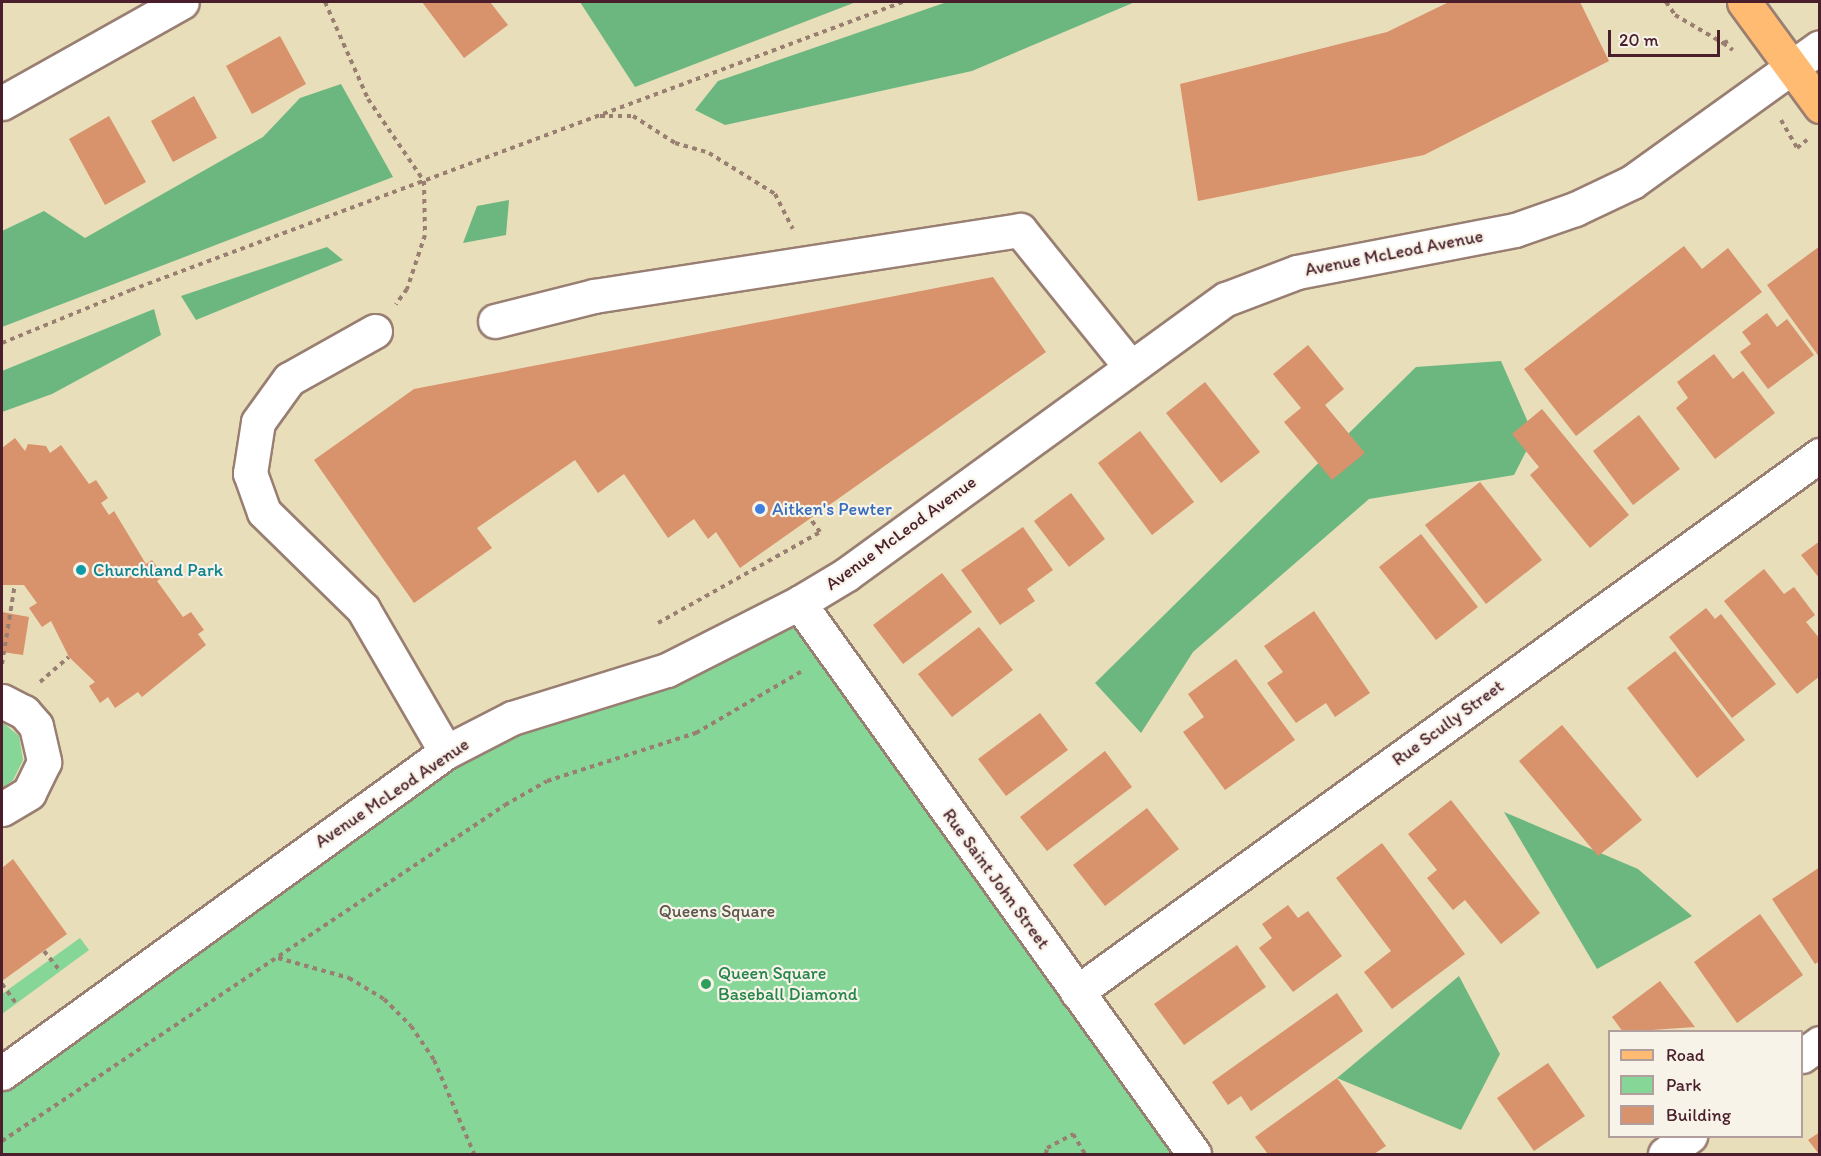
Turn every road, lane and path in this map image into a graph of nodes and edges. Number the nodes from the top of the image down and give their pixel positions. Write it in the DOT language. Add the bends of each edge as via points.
graph roads {
  1 [pos="182,2"];
  2 [pos="325,2"];
  3 [pos="903,2"];
  4 [pos="1666,2"];
  5 [pos="1744,2"];
  6 [pos="1723,43"];
  7 [pos="1820,47"];
  8 [pos="1790,67"];
  9 [pos="2,103"];
  10 [pos="1820,105"];
  11 [pos="596,116"];
  12 [pos="1794,138"];
  13 [pos="1805,142"];
  14 [pos="424,181"];
  15 [pos="810,263"];
  16 [pos="495,321"];
  17 [pos="375,331"];
  18 [pos="2,343"];
  19 [pos="1129,365"];
  20 [pos="1820,454"];
  21 [pos="810,518"];
  22 [pos="15,584"];
  23 [pos="799,603"];
  24 [pos="658,623"];
  25 [pos="69,657"];
  26 [pos="2,666"];
  27 [pos="807,668"];
  28 [pos="9,670"];
  29 [pos="33,680"];
  30 [pos="2,701"];
  31 [pos="446,752"];
  32 [pos="2,809"];
  33 [pos="45,951"];
  34 [pos="277,958"];
  35 [pos="60,971"];
  36 [pos="2,984"];
  37 [pos="1077,992"];
  38 [pos="16,1003"];
  39 [pos="1820,1043"];
  40 [pos="1803,1055"];
  41 [pos="2,1073"];
  42 [pos="1689,1138"];
  43 [pos="2,1141"];
  44 [pos="474,1155"];
  45 [pos="1046,1155"];
  46 [pos="1085,1155"];
  47 [pos="1194,1155"];
  48 [pos="1665,1155"];
  1 -- 9 [label="street"];
  2 -- 14 [label="path" via="368,99"];
  3 -- 11 [label="path"];
  4 -- 6 [label="path" via="1675,15"];
  5 -- 8 [label="main road"];
  7 -- 8 [label="street, Avenue McLeod Avenue"];
  8 -- 10 [label="main road"];
  8 -- 19 [label="street, Avenue McLeod Avenue" via="1632,182 1575,209 1515,230 1297,272 1226,299"];
  11 -- 14 [label="path"];
  11 -- 15 [label="path" via="633,116 776,194"];
  12 -- 13 [label="path" via="1797,148"];
  14 -- 17 [label="path" via="425,235 407,289"];
  14 -- 18 [label="path"];
  15 -- 16 [label="street" via="594,296"];
  15 -- 19 [label="street" via="1020,230"];
  17 -- 31 [label="street" via="289,379 258,422 250,473 264,512 363,609"];
  19 -- 23 [label="street, Avenue McLeod Avenue" via="847,574"];
  20 -- 37 [label="street, Rue Scully Street"];
  21 -- 24 [label="path" via="820,532"];
  22 -- 26 [label="path"];
  23 -- 31 [label="street, Avenue McLeod Avenue" via="667,670 512,718"];
  23 -- 37 [label="street, Rue Saint John Street"];
  25 -- 29 [label="path" via="38,683"];
  26 -- 28 [label="path"];
  27 -- 34 [label="path" via="696,733 548,781"];
  30 -- 32 [label="street" via="24,712 36,726 44,762 29,793"];
  31 -- 41 [label="street, Avenue McLeod Avenue"];
  33 -- 35 [label="path"];
  34 -- 43 [label="path"];
  34 -- 44 [label="path" via="349,978 397,1013 434,1060"];
  36 -- 38 [label="path"];
  37 -- 47 [label="street, Rue Saint John Street"];
  39 -- 40 [label="street"];
  42 -- 48 [label="street"];
  45 -- 46 [label="path" via="1047,1148 1073,1134"];
}
